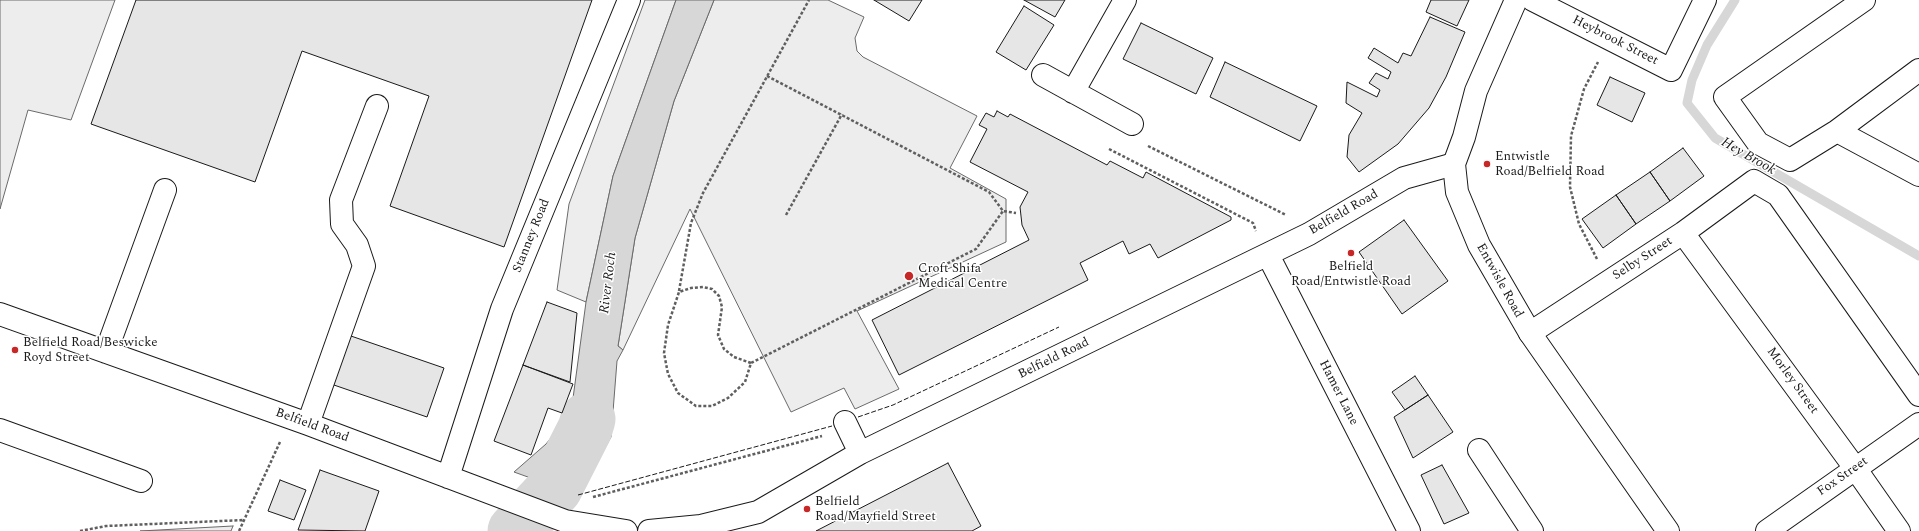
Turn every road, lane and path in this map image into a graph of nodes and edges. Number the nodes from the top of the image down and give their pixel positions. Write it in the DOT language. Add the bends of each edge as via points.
graph roads {
  1 [pos="629,0"];
  2 [pos="809,0"];
  3 [pos="1124,0"];
  4 [pos="1516,0"];
  5 [pos="1533,0"];
  6 [pos="1705,0"];
  7 [pos="1864,0"];
  8 [pos="1611,39"];
  9 [pos="1919,70"];
  10 [pos="1043,75"];
  11 [pos="767,76"];
  12 [pos="1073,92"];
  13 [pos="377,106"];
  14 [pos="842,114"];
  15 [pos="1132,124"];
  16 [pos="1837,131"];
  17 [pos="1110,149"];
  18 [pos="1454,164"];
  19 [pos="1919,175"];
  20 [pos="165,190"];
  21 [pos="1003,212"];
  22 [pos="1016,213"];
  23 [pos="786,215"];
  24 [pos="1683,233"];
  25 [pos="1309,234"];
  26 [pos="1268,254"];
  27 [pos="1612,280"];
  28 [pos="679,292"];
  29 [pos="0,314"];
  30 [pos="1530,334"];
  31 [pos="106,352"];
  32 [pos="751,363"];
  33 [pos="1919,396"];
  34 [pos="300,421"];
  35 [pos="1919,424"];
  36 [pos="846,426"];
  37 [pos="0,430"];
  38 [pos="1479,450"];
  39 [pos="860,453"];
  40 [pos="1855,468"];
  41 [pos="448,477"];
  42 [pos="141,481"];
  43 [pos="244,520"];
  44 [pos="565,521"];
  45 [pos="1776,528"];
  46 [pos="702,529"];
  47 [pos="80,531"];
  48 [pos="239,531"];
  49 [pos="626,531"];
  50 [pos="649,531"];
  51 [pos="1409,531"];
  52 [pos="1532,531"];
  53 [pos="1668,531"];
  54 [pos="1899,531"];
  1 -- 41 [label="street, Stanney Road" via="502,309"];
  2 -- 11 [label="path"];
  3 -- 12 [label="street"];
  4 -- 18 [label="street, Entwisle Road" via="1476,91"];
  5 -- 8 [label="street, Heybrook Street"];
  6 -- 8 [label="street, Heybrook Street" via="1670,70"];
  7 -- 16 [label="street" via="1725,97 1758,144 1790,160"];
  8 -- 27 [label="path" via="1584,89 1571,136 1570,187 1579,224 1595,256"];
  9 -- 16 [label="street"];
  10 -- 12 [label="street"];
  11 -- 14 [label="path"];
  11 -- 28 [label="path" via="703,193 691,223"];
  12 -- 15 [label="street"];
  13 -- 34 [label="street" via="341,200 342,224 357,245 364,266"];
  14 -- 21 [label="path" via="989,192"];
  14 -- 23 [label="path"];
  15 -- 25 [label="path" via="1140,142 1285,214"];
  16 -- 19 [label="street"];
  17 -- 26 [label="path" via="1253,223"];
  18 -- 25 [label="street, Belfield Road" via="1404,178"];
  18 -- 30 [label="street, Entwisle Road" via="1457,192 1478,245"];
  20 -- 31 [label="street"];
  21 -- 22 [label="path"];
  21 -- 32 [label="path" via="976,249"];
  24 -- 27 [label="street, Selby Street"];
  24 -- 33 [label="street, Selby Street" via="1754,181 1778,195"];
  24 -- 40 [label="street, Morley Street"];
  25 -- 26 [label="street, Belfield Road"];
  26 -- 39 [label="street, Belfield Road"];
  26 -- 51 [label="street, Hamer Lane"];
  27 -- 30 [label="street, Selby Street"];
  28 -- 32 [label="path" via="691,288 712,289 719,296 722,307 718,335 724,349 734,357"];
  28 -- 32 [label="path" via="668,325 664,352 668,374 678,393 696,406 712,406 728,398 745,382"];
  29 -- 31 [label="street, Belfield Road"];
  30 -- 53 [label="street, Entwisle Road"];
  31 -- 34 [label="street, Belfield Road"];
  34 -- 41 [label="street, Belfield Road"];
  34 -- 43 [label="path"];
  35 -- 40 [label="street, Fox Street"];
  36 -- 39 [label="street"];
  36 -- 44 [label="path" via="576,502"];
  37 -- 42 [label="street"];
  38 -- 52 [label="street"];
  39 -- 46 [label="street, Belfield Road" via="758,512"];
  40 -- 45 [label="street, Fox Street"];
  40 -- 54 [label="street, Morley Street"];
  41 -- 44 [label="street, Belfield Road"];
  43 -- 47 [label="path" via="106,526"];
  43 -- 48 [label="path"];
  44 -- 49 [label="street, Belfield Road"];
  46 -- 50 [label="street, Belfield Road"];
}
